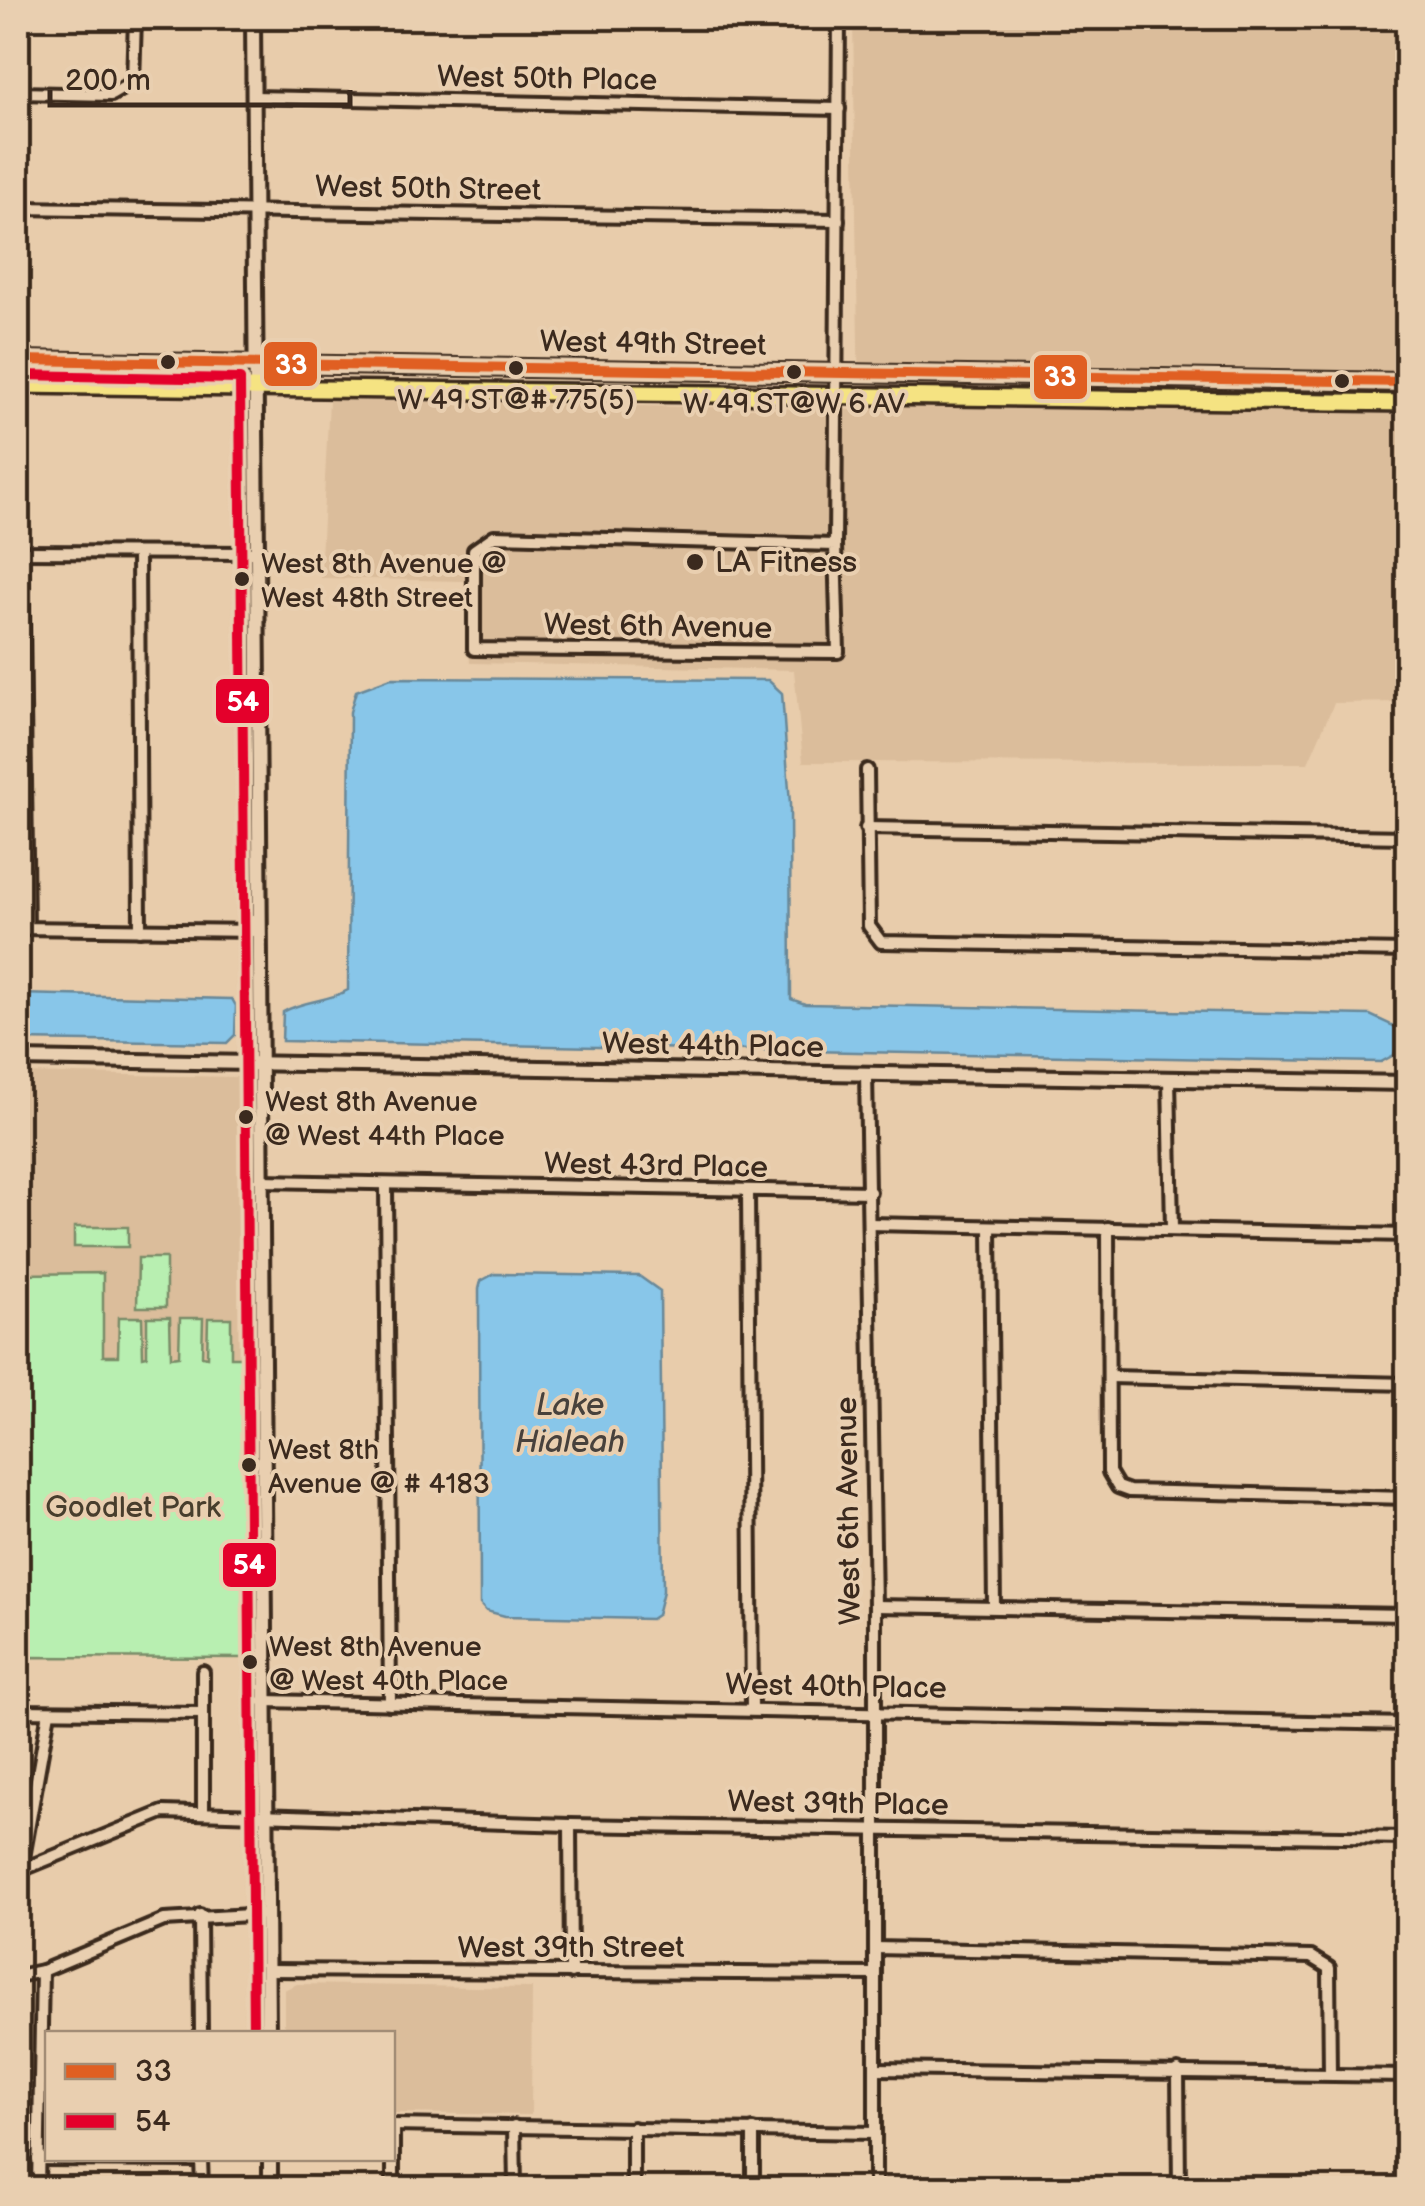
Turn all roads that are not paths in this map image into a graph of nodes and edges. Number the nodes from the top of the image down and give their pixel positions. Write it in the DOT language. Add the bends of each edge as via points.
graph roads {
  1 [pos="135,18"];
  2 [pos="253,18"];
  3 [pos="839,18"];
  4 [pos="1408,67"];
  5 [pos="18,93"];
  6 [pos="254,97"];
  7 [pos="839,109"];
  8 [pos="18,208"];
  9 [pos="255,210"];
  10 [pos="1408,210"];
  11 [pos="838,220"];
  12 [pos="18,360"];
  13 [pos="154,362"];
  14 [pos="255,364"];
  15 [pos="558,369"];
  16 [pos="624,370"];
  17 [pos="836,374"];
  18 [pos="1408,382"];
  19 [pos="18,385"];
  20 [pos="79,386"];
  21 [pos="255,388"];
  22 [pos="493,392"];
  23 [pos="558,393"];
  24 [pos="836,396"];
  25 [pos="1408,403"];
  26 [pos="835,545"];
  27 [pos="20,552"];
  28 [pos="138,553"];
  29 [pos="257,553"];
  30 [pos="867,770"];
  31 [pos="866,828"];
  32 [pos="1408,837"];
  33 [pos="22,929"];
  34 [pos="140,930"];
  35 [pos="260,931"];
  36 [pos="1408,951"];
  37 [pos="18,1058"];
  38 [pos="260,1063"];
  39 [pos="866,1073"];
  40 [pos="1170,1078"];
  41 [pos="1408,1082"];
  42 [pos="260,1181"];
  43 [pos="386,1186"];
  44 [pos="748,1192"];
  45 [pos="870,1192"];
  46 [pos="869,1224"];
  47 [pos="990,1227"];
  48 [pos="1108,1228"];
  49 [pos="1172,1229"];
  50 [pos="1408,1235"];
  51 [pos="1110,1377"];
  52 [pos="1408,1384"];
  53 [pos="1408,1498"];
  54 [pos="875,1606"];
  55 [pos="994,1606"];
  56 [pos="1408,1615"];
  57 [pos="203,1672"];
  58 [pos="263,1701"];
  59 [pos="390,1704"];
  60 [pos="752,1709"];
  61 [pos="18,1711"];
  62 [pos="49,1712"];
  63 [pos="202,1712"];
  64 [pos="872,1712"];
  65 [pos="1408,1724"];
  66 [pos="203,1813"];
  67 [pos="267,1815"];
  68 [pos="570,1824"];
  69 [pos="874,1828"];
  70 [pos="1408,1838"];
  71 [pos="20,1870"];
  72 [pos="18,1886"];
  73 [pos="200,1914"];
  74 [pos="268,1914"];
  75 [pos="874,1948"];
  76 [pos="268,1970"];
  77 [pos="42,1971"];
  78 [pos="570,1973"];
  79 [pos="874,1974"];
  80 [pos="18,1976"];
  81 [pos="201,2031"];
  82 [pos="268,2031"];
  83 [pos="44,2064"];
  84 [pos="875,2069"];
  85 [pos="1178,2071"];
  86 [pos="1330,2074"];
  87 [pos="1408,2076"];
  88 [pos="395,2125"];
  89 [pos="514,2126"];
  90 [pos="633,2128"];
  91 [pos="753,2130"];
  92 [pos="875,2133"];
  93 [pos="38,2159"];
  94 [pos="45,2159"];
  95 [pos="201,2161"];
  96 [pos="270,2161"];
  97 [pos="394,2161"];
  98 [pos="38,2188"];
  99 [pos="202,2188"];
  100 [pos="270,2188"];
  101 [pos="394,2188"];
  102 [pos="515,2188"];
  103 [pos="633,2188"];
  104 [pos="753,2188"];
  105 [pos="875,2188"];
  106 [pos="1179,2188"];
  1 -- 5 [label="street" via="133,82 111,96"];
  2 -- 6 [label="street"];
  3 -- 7 [label="street, West 6th Avenue"];
  4 -- 10 [label="street"];
  6 -- 7 [label="street, West 50th Place"];
  6 -- 9 [label="street"];
  7 -- 11 [label="street, West 6th Avenue"];
  8 -- 9 [label="street, West 50th Street"];
  9 -- 11 [label="street, West 50th Street"];
  9 -- 14 [label="street"];
  11 -- 17 [label="street, West 6th Avenue"];
  12 -- 13 [label="main road, West 49th Street"];
  13 -- 14 [label="main road, West 49th Street"];
  13 -- 20 [label="main road" via="93,368"];
  14 -- 15 [label="main road, West 49th Street"];
  14 -- 21 [label="street"];
  15 -- 16 [label="main road, West 49th Street"];
  15 -- 22 [label="main road" via="539,384"];
  16 -- 17 [label="main road, West 49th Street"];
  16 -- 23 [label="main road" via="570,376"];
  17 -- 18 [label="main road, West 49th Street"];
  17 -- 24 [label="street, West 6th Avenue"];
  19 -- 20 [label="main road, West 49th Street"];
  20 -- 21 [label="main road, West 49th Street"];
  21 -- 22 [label="main road, West 49th Street"];
  21 -- 29 [label="street"];
  22 -- 23 [label="main road, West 49th Street"];
  23 -- 24 [label="main road, West 49th Street"];
  24 -- 25 [label="main road, West 49th Street"];
  24 -- 26 [label="street, West 6th Avenue"];
  26 -- 26 [label="street, West 6th Avenue" via="838,652 474,648 474,550 494,536"];
  27 -- 28 [label="street"];
  27 -- 33 [label="street"];
  28 -- 29 [label="street"];
  28 -- 34 [label="street"];
  29 -- 35 [label="street"];
  30 -- 31 [label="street"];
  31 -- 32 [label="street"];
  31 -- 36 [label="street" via="869,926 881,942"];
  33 -- 34 [label="street"];
  34 -- 35 [label="street"];
  35 -- 38 [label="street"];
  37 -- 38 [label="street, West 44th Place"];
  38 -- 39 [label="street, West 44th Place"];
  38 -- 42 [label="street"];
  39 -- 40 [label="street, West 44th Place"];
  39 -- 45 [label="street, West 6th Avenue"];
  40 -- 41 [label="street, West 44th Place"];
  40 -- 49 [label="street"];
  42 -- 43 [label="street, West 43rd Place"];
  42 -- 58 [label="street"];
  43 -- 44 [label="street, West 43rd Place"];
  43 -- 59 [label="street"];
  44 -- 45 [label="street, West 43rd Place"];
  44 -- 60 [label="street"];
  45 -- 46 [label="street, West 6th Avenue"];
  46 -- 47 [label="street"];
  46 -- 54 [label="street, West 6th Avenue"];
  47 -- 48 [label="street"];
  47 -- 55 [label="street"];
  48 -- 49 [label="street"];
  48 -- 51 [label="street"];
  49 -- 50 [label="street"];
  51 -- 52 [label="street"];
  51 -- 53 [label="street" via="1109,1472 1130,1492"];
  54 -- 55 [label="street"];
  54 -- 64 [label="street, West 6th Avenue"];
  55 -- 56 [label="street"];
  57 -- 63 [label="street"];
  58 -- 59 [label="street, West 40th Place"];
  58 -- 67 [label="street"];
  59 -- 60 [label="street, West 40th Place"];
  60 -- 64 [label="street, West 40th Place"];
  61 -- 62 [label="street"];
  62 -- 63 [label="street"];
  62 -- 71 [label="street"];
  63 -- 66 [label="street"];
  64 -- 65 [label="street, West 40th Place"];
  64 -- 69 [label="street, West 6th Avenue"];
  66 -- 67 [label="street, West 39th Place"];
  66 -- 71 [label="street, West 39th Place" via="162,1812"];
  67 -- 68 [label="street, West 39th Place"];
  67 -- 74 [label="street"];
  68 -- 69 [label="street, West 39th Place"];
  68 -- 78 [label="street"];
  69 -- 70 [label="street, West 39th Place"];
  69 -- 75 [label="street, West 6th Avenue"];
  71 -- 72 [label="street"];
  73 -- 74 [label="street"];
  73 -- 77 [label="street" via="164,1920"];
  73 -- 81 [label="street"];
  74 -- 76 [label="street"];
  75 -- 79 [label="street, West 6th Avenue"];
  75 -- 86 [label="street" via="1311,1957 1329,1968"];
  76 -- 78 [label="street, West 39th Street"];
  76 -- 82 [label="street"];
  77 -- 80 [label="street"];
  77 -- 83 [label="street"];
  78 -- 79 [label="street, West 39th Street"];
  79 -- 84 [label="street, West 6th Avenue"];
  83 -- 93 [label="street"];
  84 -- 85 [label="street"];
  84 -- 92 [label="street, West 6th Avenue"];
  85 -- 86 [label="street"];
  85 -- 106 [label="street"];
  86 -- 87 [label="street"];
  88 -- 89 [label="street"];
  89 -- 90 [label="street"];
  89 -- 102 [label="street"];
  90 -- 91 [label="street"];
  90 -- 103 [label="street"];
  91 -- 92 [label="street"];
  91 -- 104 [label="street"];
  92 -- 105 [label="street, West 6th Avenue"];
  93 -- 94 [label="street"];
  93 -- 98 [label="street"];
  95 -- 99 [label="street"];
  96 -- 100 [label="street"];
  97 -- 101 [label="street"];
}
